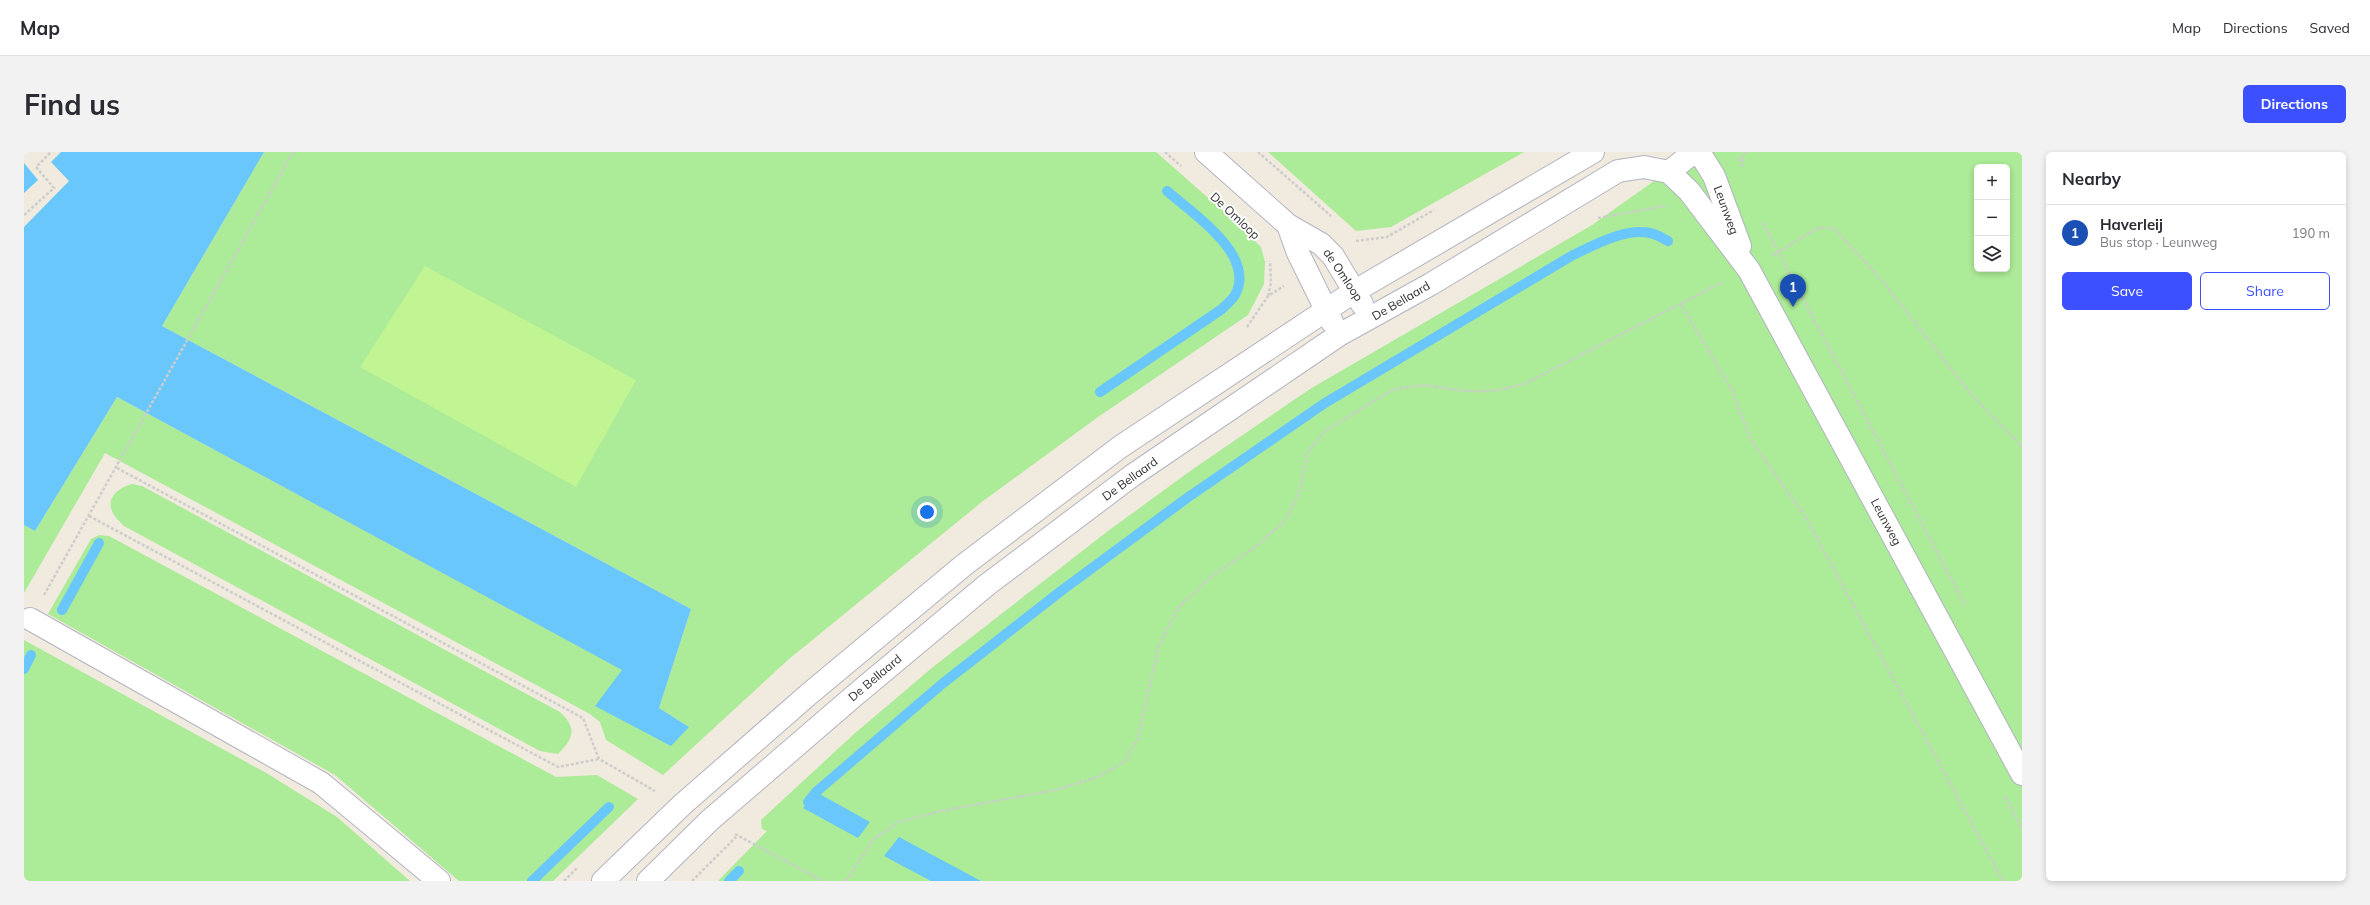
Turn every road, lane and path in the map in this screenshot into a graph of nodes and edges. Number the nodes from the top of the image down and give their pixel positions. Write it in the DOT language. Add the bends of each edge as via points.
graph roads {
  1 [pos="51,152"];
  2 [pos="293,152"];
  3 [pos="1165,152"];
  4 [pos="1206,152"];
  5 [pos="1258,152"];
  6 [pos="1593,152"];
  7 [pos="1694,152"];
  8 [pos="1699,152"];
  9 [pos="1746,152"];
  10 [pos="1670,162"];
  11 [pos="1187,172"];
  12 [pos="1743,174"];
  13 [pos="1664,207"];
  14 [pos="24,215"];
  15 [pos="1760,217"];
  16 [pos="1335,219"];
  17 [pos="1592,220"];
  18 [pos="1288,225"];
  19 [pos="1353,234"];
  20 [pos="1358,240"];
  21 [pos="1777,252"];
  22 [pos="1269,256"];
  23 [pos="1749,270"];
  24 [pos="1355,291"];
  25 [pos="1268,296"];
  26 [pos="1680,304"];
  27 [pos="1325,309"];
  28 [pos="1371,318"];
  29 [pos="1339,335"];
  30 [pos="2022,447"];
  31 [pos="117,468"];
  32 [pos="88,516"];
  33 [pos="1966,608"];
  34 [pos="30,620"];
  35 [pos="599,759"];
  36 [pos="2022,774"];
  37 [pos="683,804"];
  38 [pos="710,820"];
  39 [pos="743,830"];
  40 [pos="738,836"];
  41 [pos="439,881"];
  42 [pos="603,881"];
  43 [pos="648,881"];
  44 [pos="692,881"];
  45 [pos="822,881"];
  46 [pos="846,881"];
  47 [pos="2003,881"];
  1 -- 14 [label="path" via="36,167 54,188"];
  2 -- 31 [label="path"];
  3 -- 11 [label="path"];
  4 -- 18 [label="street, de Omloop"];
  5 -- 16 [label="path"];
  6 -- 24 [label="street"];
  7 -- 10 [label="street"];
  8 -- 23 [label="street, Leunweg" via="1714,176"];
  9 -- 12 [label="path" via="1742,159"];
  10 -- 23 [label="street, Leunweg"];
  10 -- 28 [label="street, De Bellaard" via="1618,171"];
  13 -- 17 [label="path" via="1605,215"];
  15 -- 21 [label="path"];
  18 -- 24 [label="street, de Omloop" via="1321,244 1333,256"];
  18 -- 27 [label="street, de Omloop" via="1298,253"];
  19 -- 20 [label="path"];
  21 -- 23 [label="path"];
  21 -- 30 [label="path" via="1818,228 1834,228 1884,283 1971,394"];
  21 -- 33 [label="path"];
  22 -- 25 [label="path" via="1271,283"];
  23 -- 26 [label="path"];
  23 -- 36 [label="street, Leunweg"];
  24 -- 27 [label="street"];
  24 -- 28 [label="street, de Omloop"];
  26 -- 46 [label="path" via="1524,384 1494,391 1466,391 1425,385 1394,389 1325,431 1308,452 1299,493 1284,522 1255,547 1210,578 1177,609 1158,649 1138,738 1124,761 1098,777 1054,790 940,811 899,822 874,839"];
  26 -- 47 [label="path" via="1731,388 1751,440 1806,518"];
  27 -- 29 [label="street, de Omloop"];
  27 -- 37 [label="street" via="1120,447 964,565 809,694"];
  28 -- 29 [label="street, De Bellaard"];
  29 -- 38 [label="street, De Bellaard" via="1133,475 988,584"];
  31 -- 32 [label="path"];
  31 -- 35 [label="path" via="583,718"];
  32 -- 34 [label="path"];
  32 -- 35 [label="path" via="558,767"];
  34 -- 41 [label="street" via="321,783"];
  35 -- 37 [label="path"];
  37 -- 42 [label="street"];
  38 -- 40 [label="path"];
  38 -- 43 [label="street, De Bellaard"];
  39 -- 40 [label="path"];
  40 -- 44 [label="path"];
  40 -- 45 [label="path"];
}
